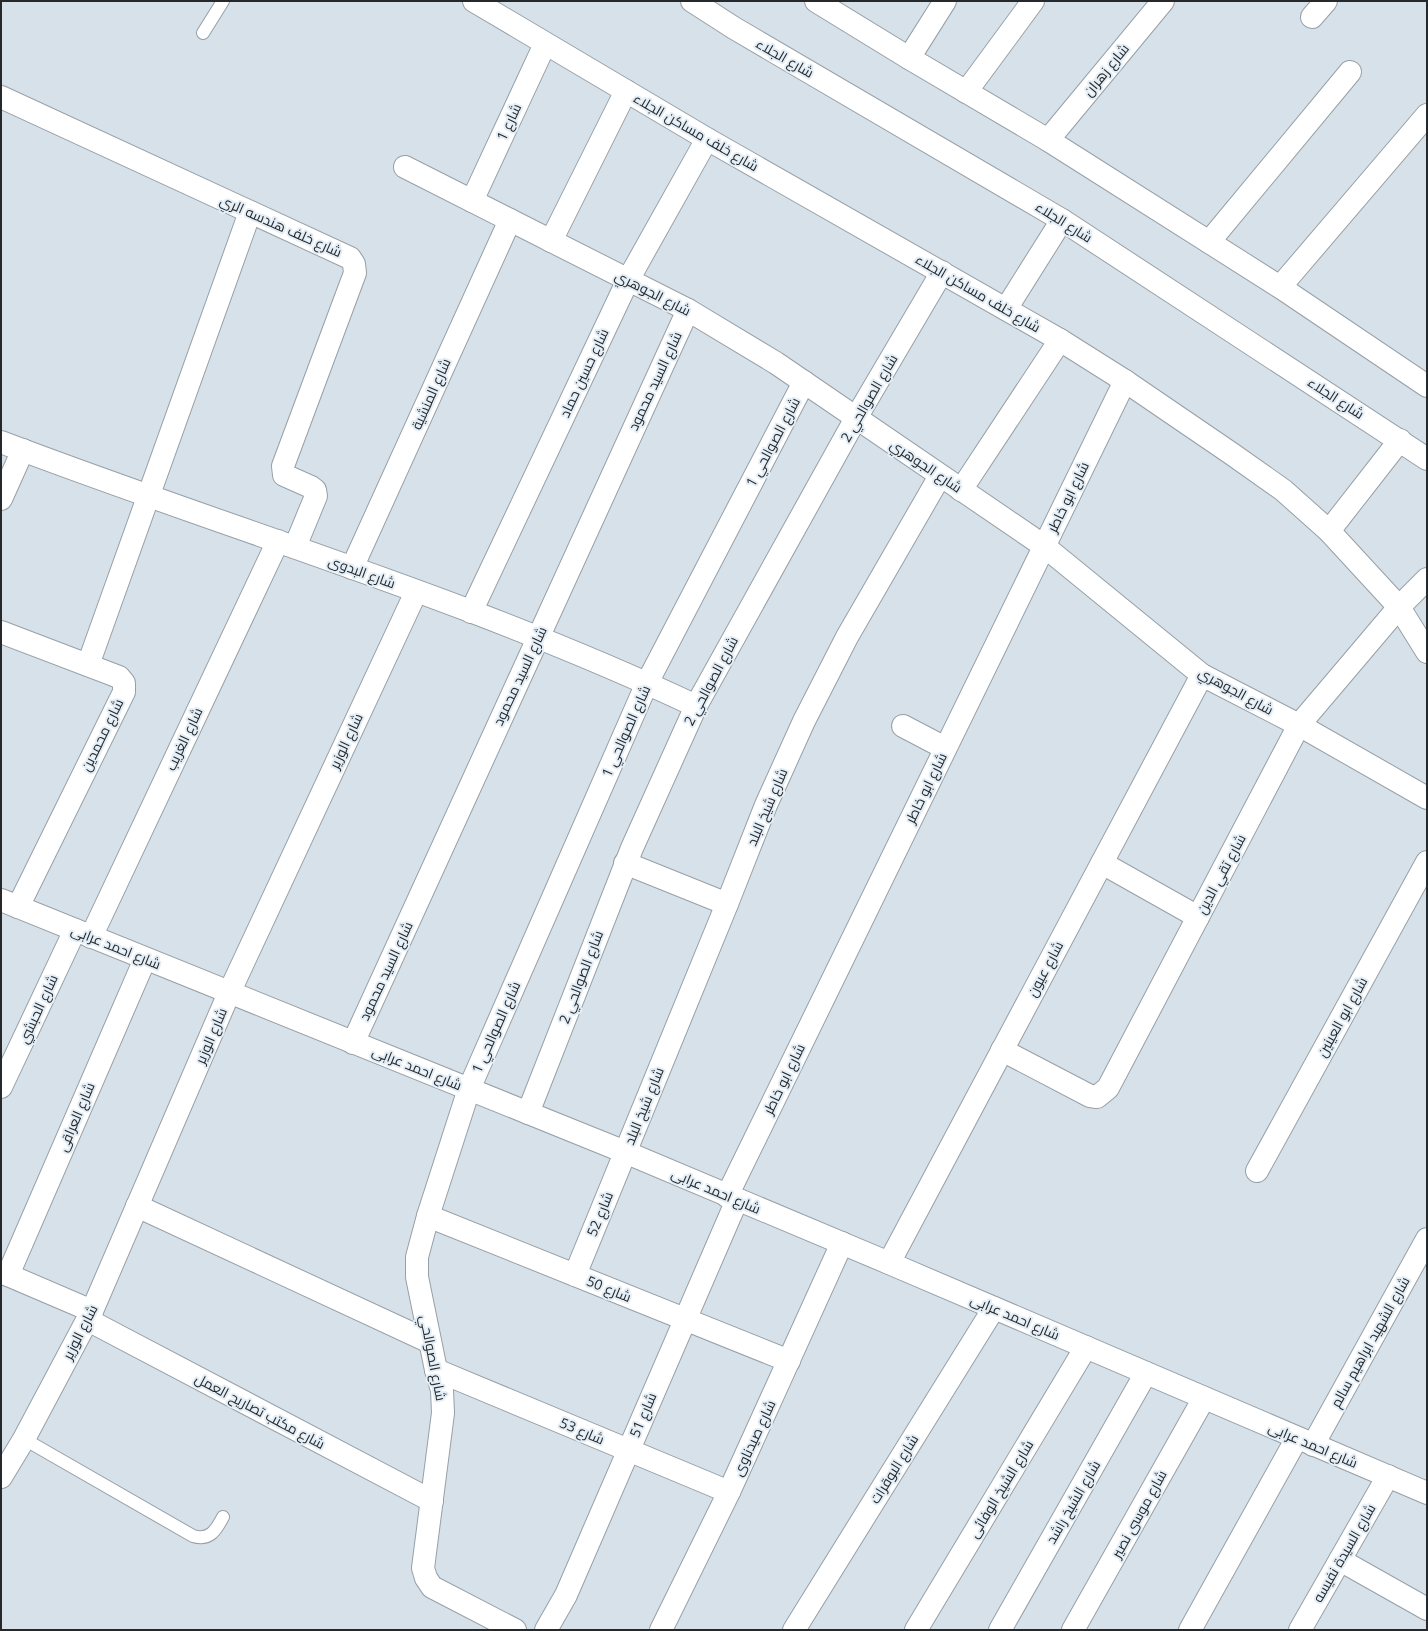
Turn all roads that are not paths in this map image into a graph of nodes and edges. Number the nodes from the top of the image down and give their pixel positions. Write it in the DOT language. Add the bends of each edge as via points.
graph roads {
  1 [pos="223,1"];
  2 [pos="474,1"];
  3 [pos="692,1"];
  4 [pos="945,1"];
  5 [pos="1033,1"];
  6 [pos="1163,1"];
  7 [pos="822,2"];
  8 [pos="203,33"];
  9 [pos="545,44"];
  10 [pos="909,58"];
  11 [pos="1350,72"];
  12 [pos="626,91"];
  13 [pos="966,92"];
  14 [pos="1,97"];
  15 [pos="1427,115"];
  16 [pos="707,139"];
  17 [pos="1048,140"];
  18 [pos="404,167"];
  19 [pos="472,201"];
  20 [pos="250,212"];
  21 [pos="510,220"];
  22 [pos="1062,220"];
  23 [pos="551,241"];
  24 [pos="1209,242"];
  25 [pos="942,272"];
  26 [pos="628,280"];
  27 [pos="1280,287"];
  28 [pos="1006,309"];
  29 [pos="688,310"];
  30 [pos="1060,340"];
  31 [pos="1125,381"];
  32 [pos="804,382"];
  33 [pos="1427,386"];
  34 [pos="856,418"];
  35 [pos="1400,440"];
  36 [pos="1,442"];
  37 [pos="23,450"];
  38 [pos="1427,459"];
  39 [pos="940,476"];
  40 [pos="961,490"];
  41 [pos="148,496"];
  42 [pos="1,499"];
  43 [pos="1329,530"];
  44 [pos="286,544"];
  45 [pos="1044,546"];
  46 [pos="352,568"];
  47 [pos="1427,580"];
  48 [pos="416,592"];
  49 [pos="1399,607"];
  50 [pos="471,612"];
  51 [pos="1,632"];
  52 [pos="538,637"];
  53 [pos="1427,652"];
  54 [pos="88,665"];
  55 [pos="1202,675"];
  56 [pos="647,682"];
  57 [pos="696,706"];
  58 [pos="1299,725"];
  59 [pos="903,726"];
  60 [pos="946,748"];
  61 [pos="1427,798"];
  62 [pos="1427,862"];
  63 [pos="626,863"];
  64 [pos="1102,863"];
  65 [pos="6,903"];
  66 [pos="727,904"];
  67 [pos="1198,917"];
  68 [pos="83,933"];
  69 [pos="145,959"];
  70 [pos="229,993"];
  71 [pos="353,1043"];
  72 [pos="1002,1050"];
  73 [pos="1,1087"];
  74 [pos="469,1089"];
  75 [pos="528,1112"];
  76 [pos="625,1152"];
  77 [pos="1257,1172"];
  78 [pos="732,1198"];
  79 [pos="137,1206"];
  80 [pos="428,1216"];
  81 [pos="1427,1239"];
  82 [pos="842,1244"];
  83 [pos="889,1263"];
  84 [pos="4,1273"];
  85 [pos="575,1275"];
  86 [pos="994,1308"];
  87 [pos="90,1315"];
  88 [pos="684,1319"];
  89 [pos="430,1342"];
  90 [pos="1086,1347"];
  91 [pos="789,1361"];
  92 [pos="436,1370"];
  93 [pos="1146,1373"];
  94 [pos="1204,1398"];
  95 [pos="24,1439"];
  96 [pos="1305,1441"];
  97 [pos="628,1450"];
  98 [pos="1388,1476"];
  99 [pos="1,1477"];
  100 [pos="728,1492"];
  101 [pos="1427,1493"];
  102 [pos="432,1501"];
  103 [pos="223,1517"];
  104 [pos="1340,1560"];
  105 [pos="1427,1609"];
  106 [pos="515,1630"];
  107 [pos="546,1630"];
  108 [pos="661,1630"];
  109 [pos="794,1630"];
  110 [pos="916,1630"];
  111 [pos="1000,1630"];
  112 [pos="1073,1630"];
  113 [pos="1190,1630"];
  114 [pos="1300,1630"];
  1 -- 8 [label="lane"];
  2 -- 9 [label="street, شارع خلف مساكن الجلاء"];
  3 -- 22 [label="street, شارع الجلاء"];
  4 -- 10 [label="street"];
  5 -- 13 [label="street"];
  6 -- 17 [label="street, شارع زهران"];
  7 -- 10 [label="street"];
  9 -- 12 [label="street, شارع خلف مساكن الجلاء"];
  9 -- 19 [label="street, شارع 1"];
  10 -- 13 [label="street"];
  11 -- 24 [label="street"];
  12 -- 16 [label="street, شارع خلف مساكن الجلاء"];
  12 -- 23 [label="street"];
  13 -- 17 [label="street"];
  14 -- 20 [label="street, شارع خلف هندسه الري"];
  15 -- 27 [label="street"];
  16 -- 25 [label="street, شارع خلف مساكن الجلاء"];
  16 -- 26 [label="street, شارع حسين حماد"];
  17 -- 24 [label="street"];
  18 -- 19 [label="street, شارع الجوهري"];
  19 -- 21 [label="street, شارع الجوهري"];
  20 -- 41 [label="street"];
  20 -- 44 [label="street, شارع خلف هندسه الري" via="345,254 354,264 355,273 283,466 284,475 311,487 315,490 316,496"];
  21 -- 23 [label="street, شارع الجوهري"];
  21 -- 46 [label="street, شارع المنشية"];
  22 -- 28 [label="street"];
  22 -- 35 [label="street, شارع الجلاء"];
  23 -- 26 [label="street, شارع الجوهري"];
  24 -- 27 [label="street"];
  25 -- 28 [label="street, شارع خلف مساكن الجلاء"];
  25 -- 34 [label="street, شارع الصوالحي 2"];
  26 -- 29 [label="street, شارع الجوهري"];
  26 -- 50 [label="street, شارع حسين حماد"];
  27 -- 33 [label="street"];
  28 -- 30 [label="street, شارع خلف مساكن الجلاء"];
  29 -- 32 [label="street, شارع الجوهري"];
  29 -- 52 [label="street, شارع السيد محمود"];
  30 -- 31 [label="street, شارع خلف مساكن الجلاء"];
  30 -- 40 [label="street"];
  31 -- 43 [label="street, شارع خلف مساكن الجلاء" via="1282,490"];
  31 -- 45 [label="street, شارع ابو خاطر"];
  32 -- 34 [label="street, شارع الجوهري"];
  32 -- 56 [label="street, شارع الصوالحي 1"];
  34 -- 39 [label="street, شارع الجوهري"];
  34 -- 57 [label="street, شارع الصوالحي 2"];
  35 -- 38 [label="street, شارع الجلاء"];
  35 -- 43 [label="street"];
  36 -- 37 [label="street, شارع البدوى"];
  37 -- 41 [label="street, شارع البدوى"];
  37 -- 42 [label="street"];
  39 -- 40 [label="street, شارع الجوهري"];
  39 -- 66 [label="street, شارع شيخ البلد" via="847,637 804,721 766,805"];
  40 -- 45 [label="street, شارع الجوهري"];
  41 -- 44 [label="street, شارع البدوى"];
  41 -- 54 [label="street"];
  43 -- 49 [label="street, شارع خلف مساكن الجلاء"];
  44 -- 46 [label="street, شارع البدوى"];
  44 -- 68 [label="street, شارع الغريب"];
  45 -- 55 [label="street, شارع الجوهري"];
  45 -- 60 [label="street, شارع ابو خاطر"];
  46 -- 48 [label="street, شارع البدوى"];
  47 -- 49 [label="street, شارع تقي الدين"];
  48 -- 50 [label="street, شارع البدوى"];
  48 -- 70 [label="street, شارع الوزير"];
  49 -- 53 [label="street, شارع خلف مساكن الجلاء"];
  49 -- 58 [label="street, شارع تقي الدين"];
  50 -- 52 [label="street, شارع البدوى"];
  51 -- 54 [label="street, شارع محمدين"];
  52 -- 56 [label="street, شارع البدوى"];
  52 -- 71 [label="street, شارع السيد محمود"];
  54 -- 65 [label="street, شارع محمدين" via="119,677 124,684 124,692"];
  55 -- 58 [label="street, شارع الجوهري"];
  55 -- 64 [label="street, شارع عيون"];
  56 -- 57 [label="street, شارع البدوى"];
  56 -- 74 [label="street, شارع الصوالحي 1"];
  57 -- 63 [label="street, شارع الصوالحي 2"];
  58 -- 61 [label="street, شارع الجوهري"];
  58 -- 67 [label="street, شارع تقي الدين"];
  59 -- 60 [label="street"];
  60 -- 78 [label="street, شارع ابو خاطر"];
  62 -- 77 [label="street, شارع ابو العينين"];
  63 -- 66 [label="street"];
  63 -- 75 [label="street, شارع الصوالحي 2"];
  64 -- 67 [label="street"];
  64 -- 72 [label="street, شارع عيون"];
  65 -- 68 [label="street, شارع احمد عرابى"];
  66 -- 76 [label="street, شارع شيخ البلد"];
  67 -- 72 [label="street, شارع تقي الدين" via="1108,1088 1097,1097 1090,1096"];
  68 -- 69 [label="street, شارع احمد عرابى"];
  68 -- 73 [label="street, شارع الحبشي"];
  69 -- 70 [label="street, شارع احمد عرابى"];
  69 -- 84 [label="street, شارع العراقى"];
  70 -- 71 [label="street, شارع احمد عرابى"];
  70 -- 79 [label="street, شارع الوزير"];
  71 -- 74 [label="street, شارع احمد عرابى"];
  72 -- 83 [label="street, شارع عيون"];
  74 -- 75 [label="street, شارع احمد عرابى"];
  74 -- 80 [label="street, شارع الصوالحي"];
  75 -- 76 [label="street, شارع احمد عرابى"];
  76 -- 78 [label="street, شارع احمد عرابى"];
  76 -- 85 [label="street, شارع 52"];
  78 -- 82 [label="street, شارع احمد عرابى"];
  78 -- 88 [label="street, شارع 51"];
  79 -- 87 [label="street, شارع الوزير"];
  79 -- 89 [label="street"];
  80 -- 85 [label="street, شارع 50"];
  80 -- 89 [label="street, شارع الصوالحي" via="417,1257 417,1277"];
  81 -- 96 [label="street, شارع الشهيد ابراهيم سالم"];
  82 -- 83 [label="street, شارع احمد عرابى"];
  82 -- 91 [label="street, شارع صيدناوى"];
  83 -- 86 [label="street, شارع احمد عرابى"];
  84 -- 87 [label="street, شارع مكتب تصاريح العمل"];
  85 -- 88 [label="street, شارع 50"];
  86 -- 90 [label="street, شارع احمد عرابى"];
  86 -- 109 [label="street, شارع البوقرات"];
  87 -- 95 [label="street, شارع الوزير"];
  87 -- 102 [label="street, شارع مكتب تصاريح العمل"];
  88 -- 91 [label="street, شارع 50"];
  88 -- 97 [label="street, شارع 51"];
  89 -- 92 [label="street, شارع الصوالحي"];
  90 -- 93 [label="street, شارع احمد عرابى"];
  90 -- 110 [label="street, شارع الشيخ الوفائى"];
  91 -- 100 [label="street, شارع صيدناوى"];
  92 -- 97 [label="street, شارع 53"];
  92 -- 102 [label="street, شارع الصوالحي" via="442,1390 444,1413"];
  93 -- 94 [label="street, شارع احمد عرابى"];
  93 -- 111 [label="street, شارع الشيخ راشد"];
  94 -- 96 [label="street, شارع احمد عرابى"];
  94 -- 112 [label="street, شارع موسى نصير"];
  95 -- 99 [label="street, شارع الوزير"];
  95 -- 103 [label="lane" via="193,1536 205,1537 212,1534"];
  96 -- 98 [label="street, شارع احمد عرابى"];
  96 -- 113 [label="street, شارع الشهيد ابراهيم سالم"];
  97 -- 100 [label="street, شارع 53"];
  97 -- 107 [label="street, شارع 51" via="566,1595"];
  98 -- 101 [label="street, شارع احمد عرابى"];
  98 -- 104 [label="street, شارع السيدة نفيسه"];
  100 -- 108 [label="street, شارع صيدناوى"];
  102 -- 106 [label="street, شارع الصوالحي" via="423,1568 426,1578 432,1587"];
  104 -- 105 [label="street"];
  104 -- 114 [label="street, شارع السيدة نفيسه"];
}
